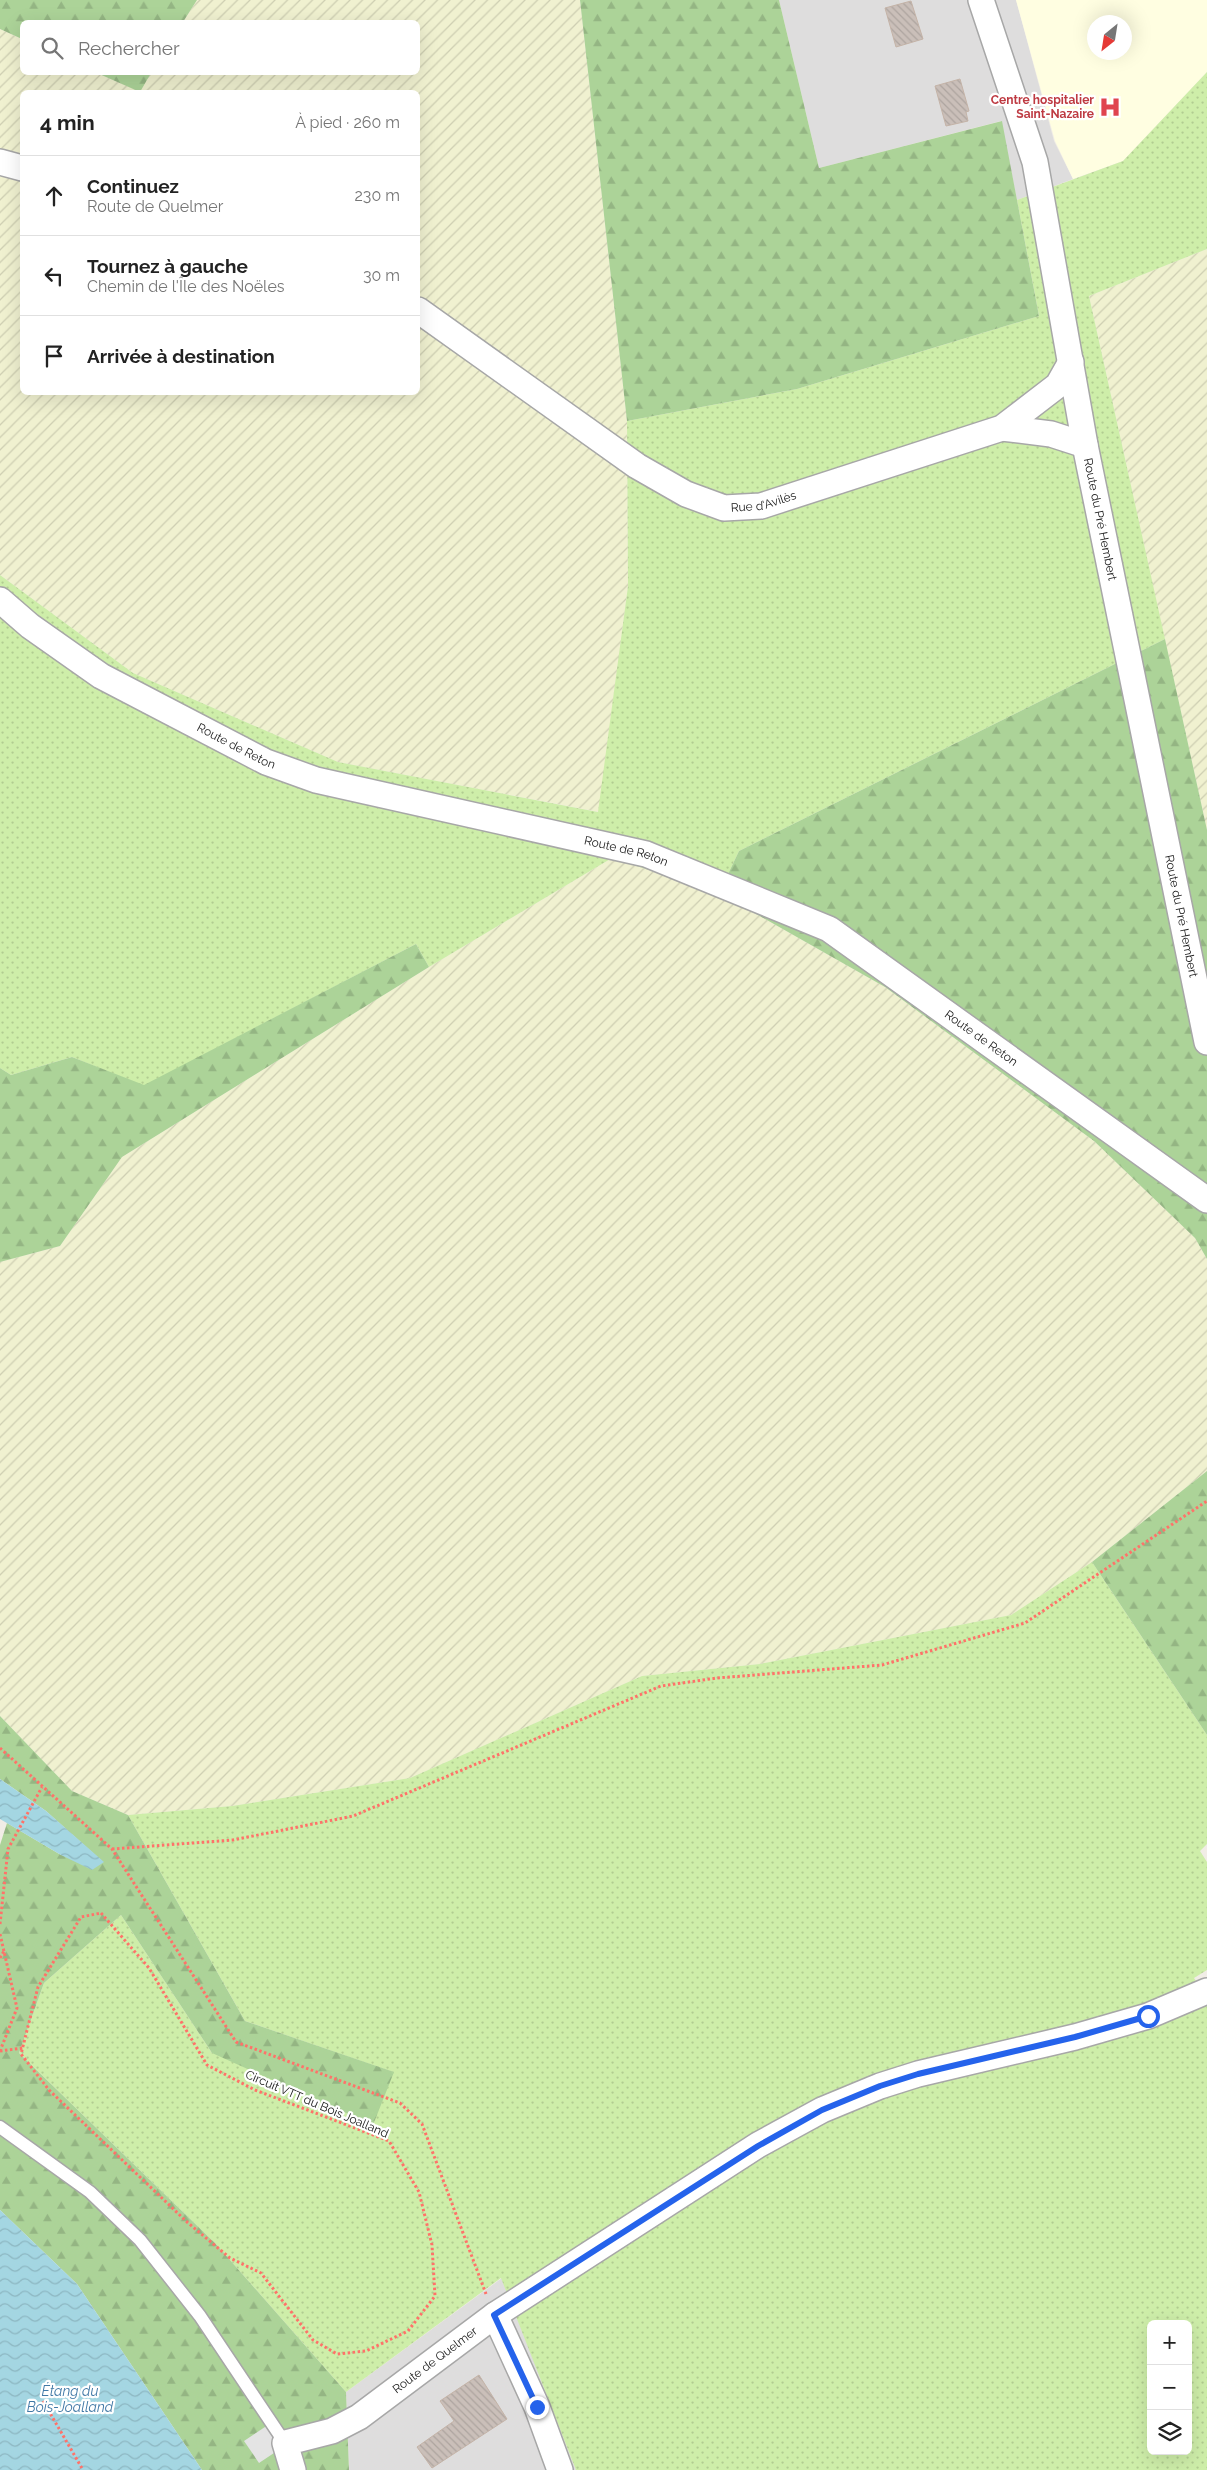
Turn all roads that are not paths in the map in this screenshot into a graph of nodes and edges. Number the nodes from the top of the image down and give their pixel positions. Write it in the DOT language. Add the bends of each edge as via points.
graph roads {
  1 [pos="981,0"];
  2 [pos="0,162"];
  3 [pos="20,167"];
  4 [pos="420,311"];
  5 [pos="1071,362"];
  6 [pos="1002,428"];
  7 [pos="1085,444"];
  8 [pos="0,600"];
  9 [pos="1207,1042"];
  10 [pos="1207,1200"];
  11 [pos="1207,1991"];
  12 [pos="0,2127"];
  13 [pos="494,2315"];
  14 [pos="285,2443"];
  15 [pos="293,2470"];
  16 [pos="560,2470"];
  1 -- 5 [label="street, Route du Pré Hembert" via="1035,162"];
  2 -- 3 [label="street"];
  4 -- 6 [label="street, Rue d'Avilès" via="637,466 686,494 724,508 761,506"];
  5 -- 6 [label="street, Rue d'Avilès" via="1058,385"];
  5 -- 7 [label="street, Route du Pré Hembert"];
  6 -- 7 [label="street" via="1051,434"];
  7 -- 9 [label="street, Route du Pré Hembert"];
  8 -- 10 [label="street, Route de Reton" via="30,626 101,676 266,762 316,780 646,854 829,929"];
  11 -- 13 [label="street, Route de Quelmer" via="1148,2016 1075,2037 918,2074 822,2110 758,2146"];
  12 -- 14 [label="lane" via="90,2192 140,2240 200,2316"];
  13 -- 14 [label="street, Route de Quelmer" via="359,2417 332,2431"];
  13 -- 16 [label="street" via="537,2407"];
  14 -- 15 [label="street"];
}
